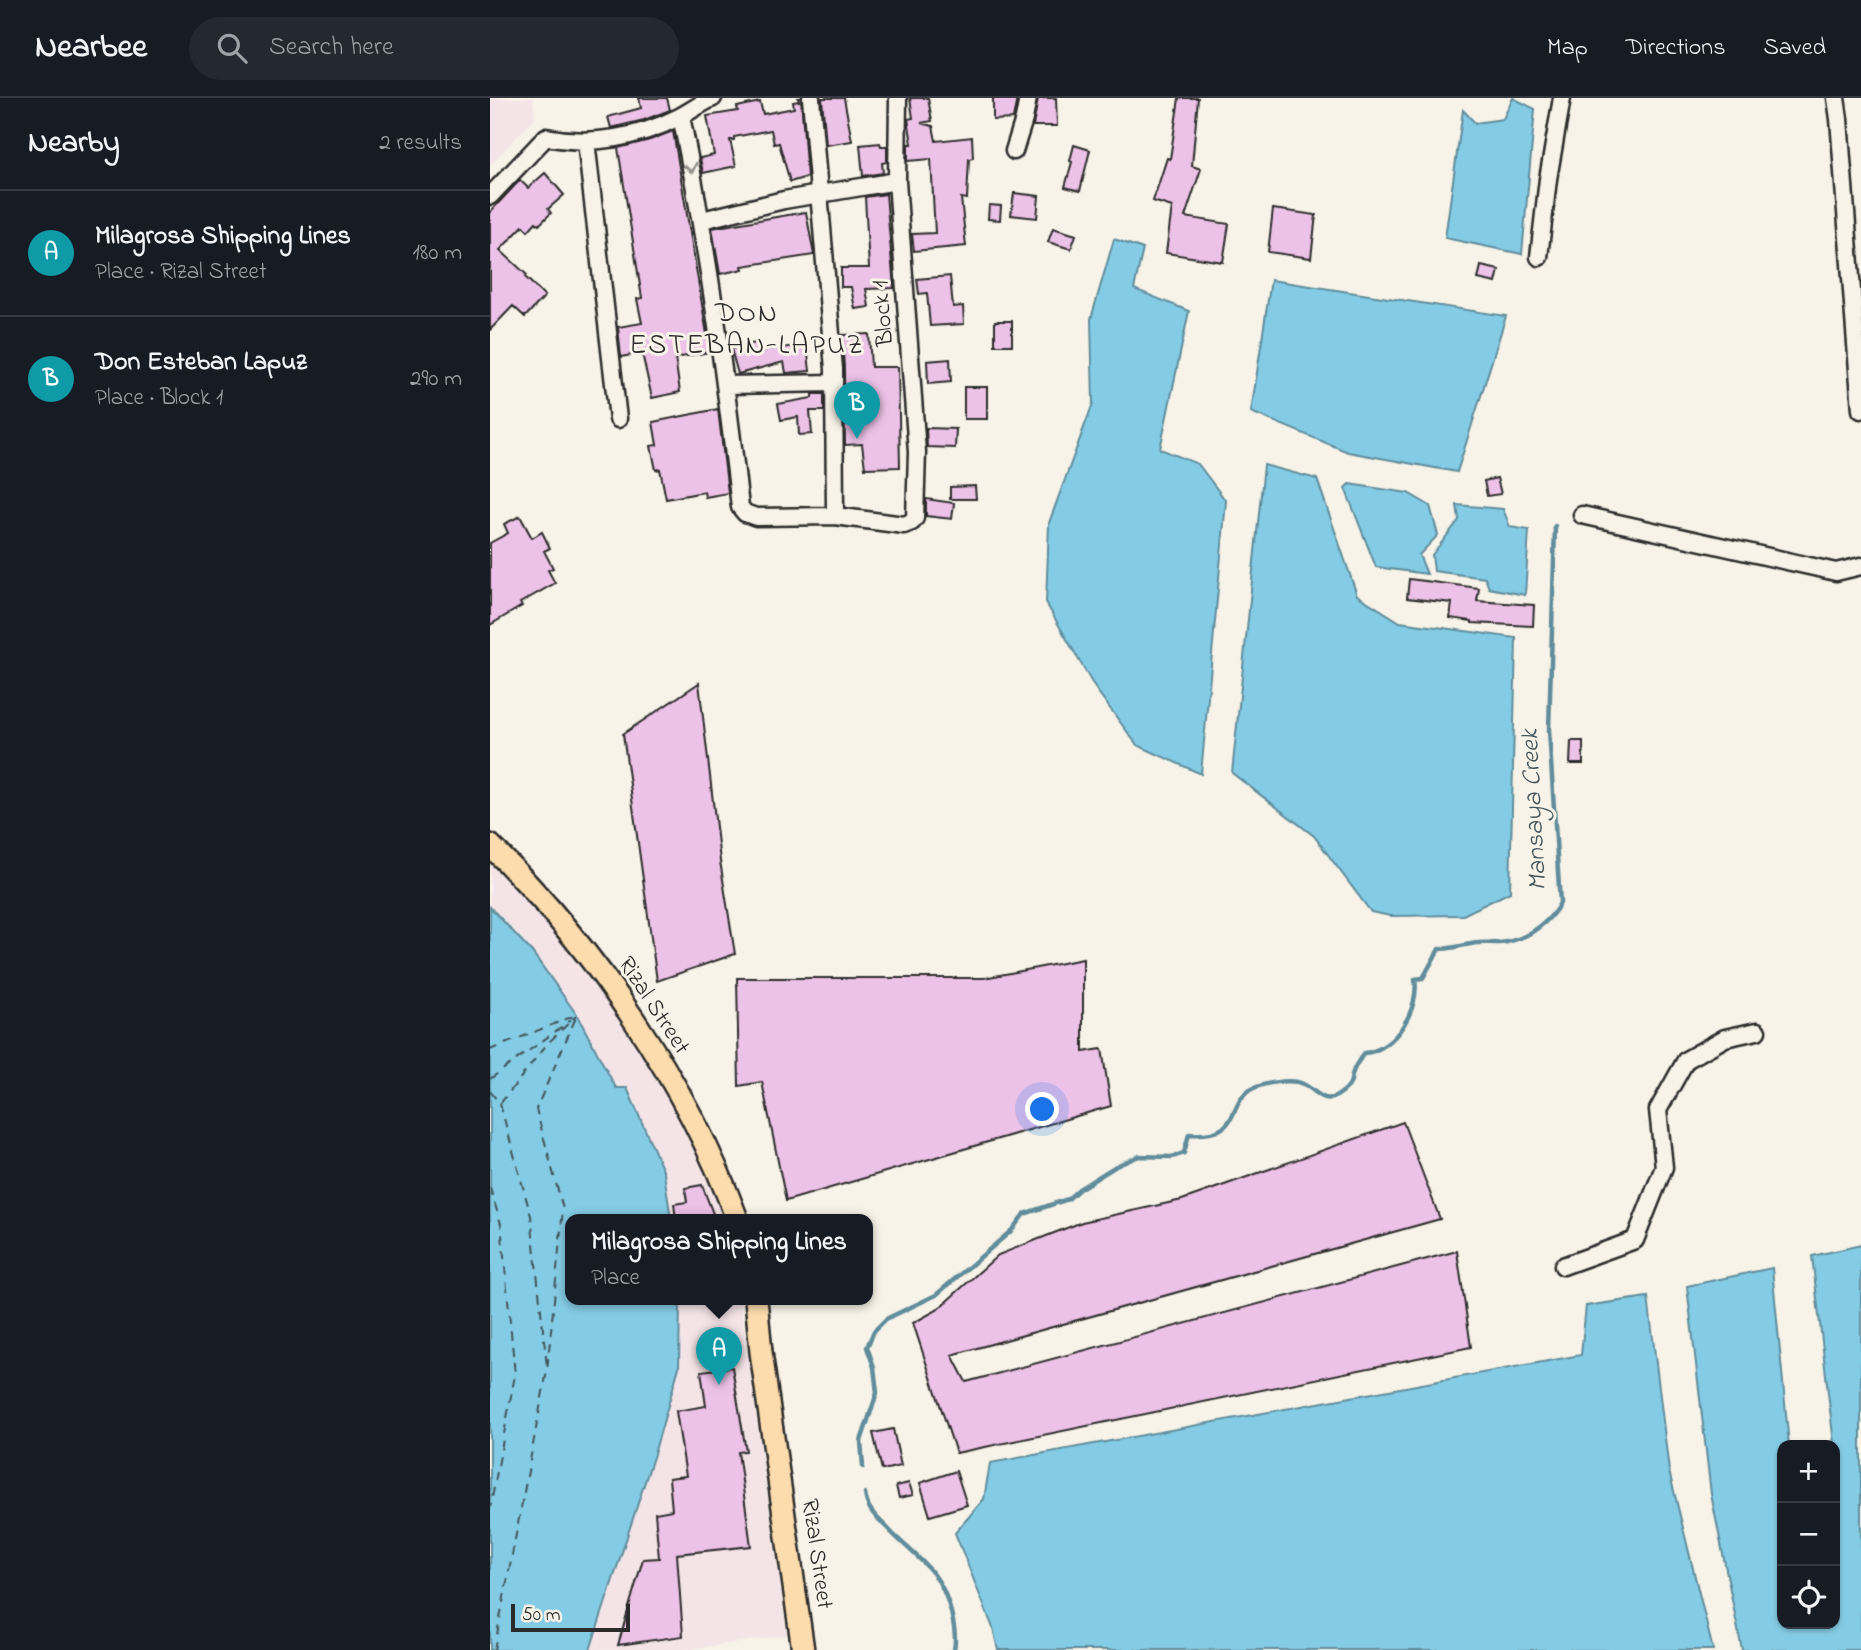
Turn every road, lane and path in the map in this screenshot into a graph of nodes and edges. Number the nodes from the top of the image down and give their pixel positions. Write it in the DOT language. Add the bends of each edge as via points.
graph roads {
  1 [pos="713,98"];
  2 [pos="811,98"];
  3 [pos="898,98"];
  4 [pos="1028,98"];
  5 [pos="1562,98"];
  6 [pos="1836,98"];
  7 [pos="681,116"];
  8 [pos="586,141"];
  9 [pos="1014,151"];
  10 [pos="897,181"];
  11 [pos="820,193"];
  12 [pos="490,196"];
  13 [pos="702,220"];
  14 [pos="1539,257"];
  15 [pos="834,383"];
  16 [pos="726,385"];
  17 [pos="1861,410"];
  18 [pos="618,419"];
  19 [pos="1582,515"];
  20 [pos="835,516"];
  21 [pos="1861,566"];
  22 [pos="490,845"];
  23 [pos="1757,1031"];
  24 [pos="735,1214"];
  25 [pos="1563,1266"];
  26 [pos="757,1305"];
  27 [pos="803,1650"];
  1 -- 7 [label="street"];
  2 -- 11 [label="street"];
  3 -- 10 [label="street, Block 1"];
  4 -- 9 [label="street"];
  5 -- 14 [label="street"];
  6 -- 17 [label="street"];
  7 -- 8 [label="street" via="648,131"];
  7 -- 13 [label="street, one-way"];
  8 -- 12 [label="street" via="546,137"];
  8 -- 18 [label="street"];
  10 -- 11 [label="street"];
  10 -- 20 [label="street, Block 1" via="917,452 916,510 912,523 904,525"];
  11 -- 13 [label="street"];
  11 -- 15 [label="street"];
  13 -- 16 [label="street"];
  15 -- 16 [label="street"];
  15 -- 20 [label="street"];
  16 -- 20 [label="street" via="740,507 756,517"];
  19 -- 21 [label="street" via="1836,572"];
  22 -- 24 [label="main road, Rizal Street" via="576,938 620,999 685,1105"];
  23 -- 25 [label="street" via="1725,1038 1686,1060 1658,1110 1664,1167 1635,1240"];
  26 -- 27 [label="main road, Rizal Street"];
}
